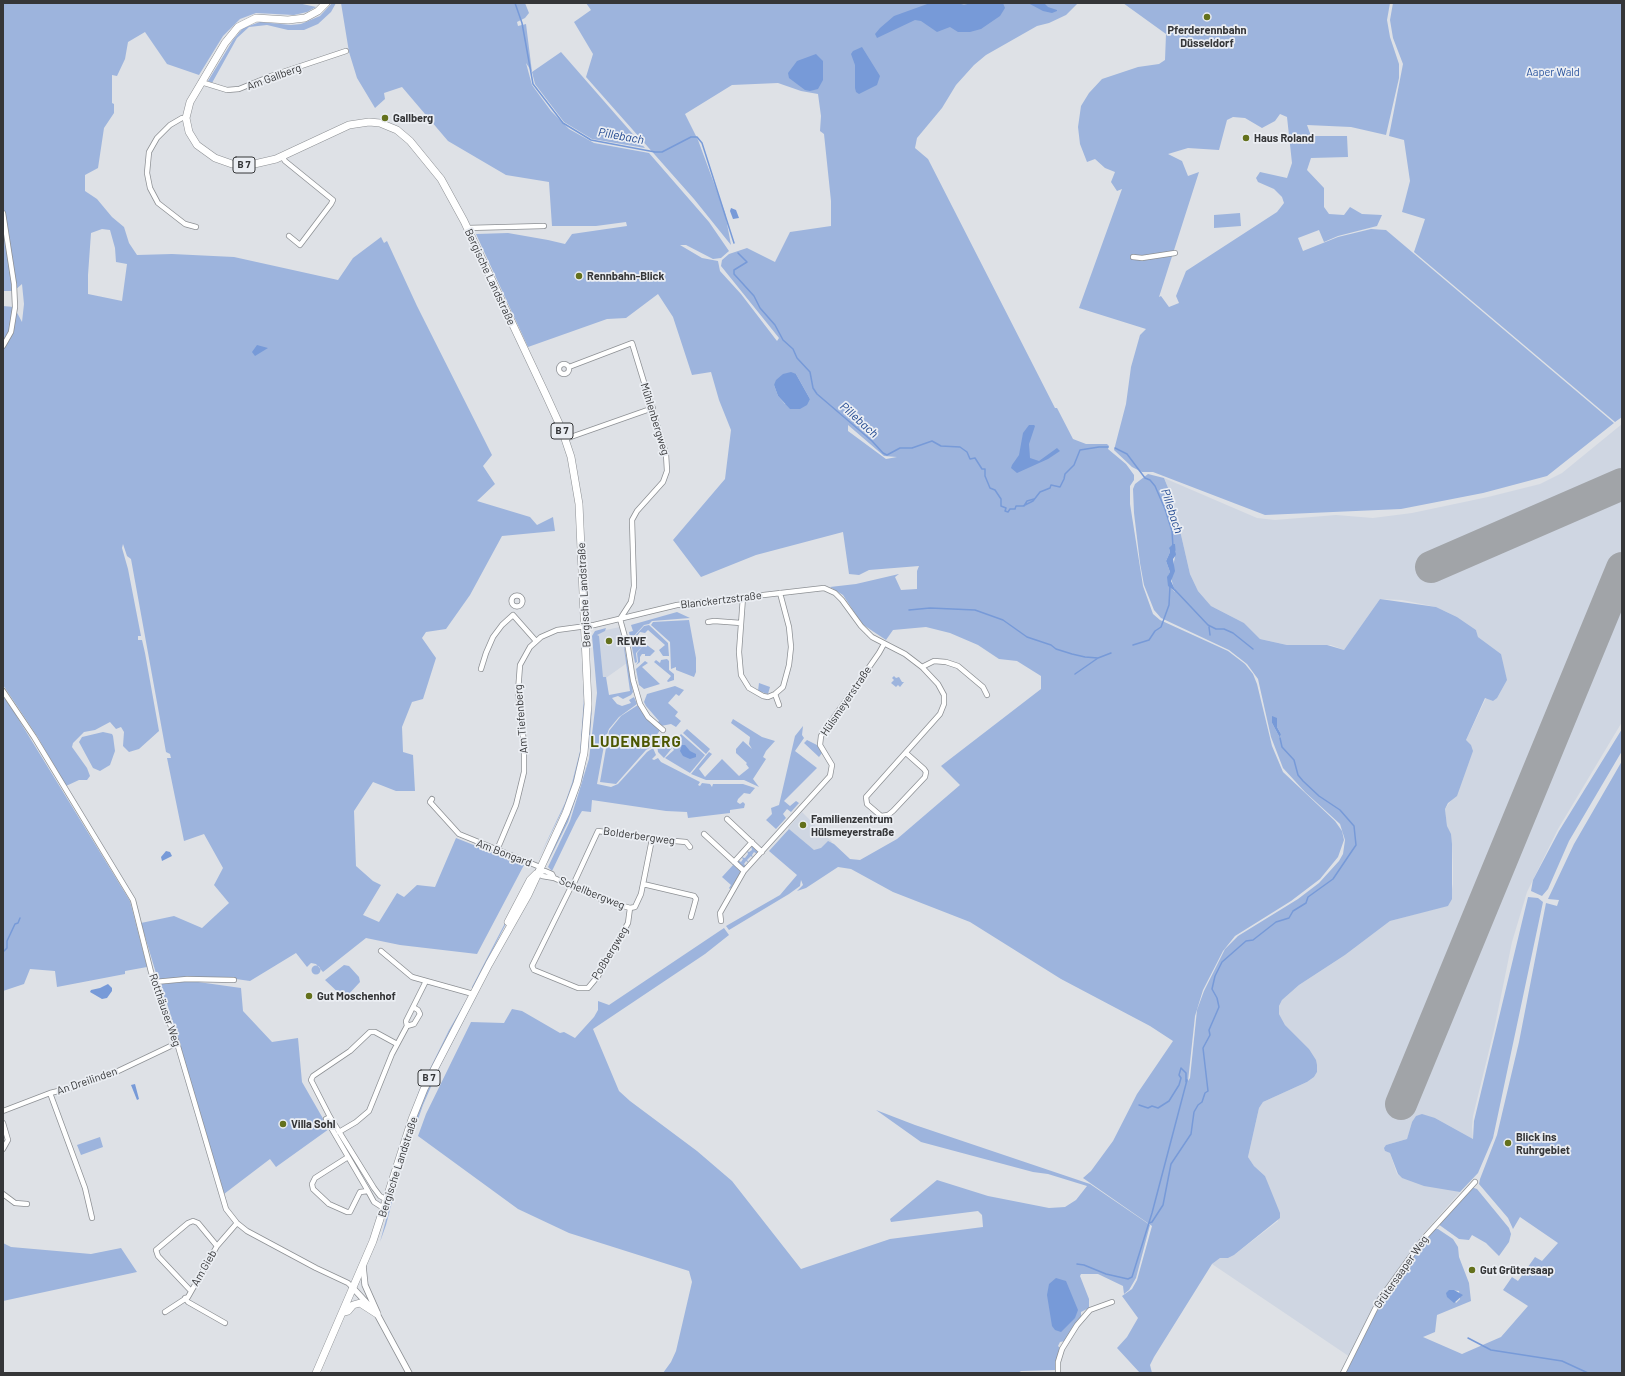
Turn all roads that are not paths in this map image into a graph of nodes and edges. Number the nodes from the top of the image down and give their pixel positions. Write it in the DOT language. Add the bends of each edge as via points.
graph roads {
  1 [pos="326,3"];
  2 [pos="346,51"];
  3 [pos="201,82"];
  4 [pos="186,118"];
  5 [pos="282,156"];
  6 [pos="3,213"];
  7 [pos="544,226"];
  8 [pos="196,227"];
  9 [pos="467,228"];
  10 [pos="289,236"];
  11 [pos="1174,252"];
  12 [pos="1133,257"];
  13 [pos="3,346"];
  14 [pos="569,368"];
  15 [pos="653,408"];
  16 [pos="566,439"];
  17 [pos="780,593"];
  18 [pos="743,597"];
  19 [pos="515,606"];
  20 [pos="513,615"];
  21 [pos="620,619"];
  22 [pos="708,622"];
  23 [pos="740,623"];
  24 [pos="585,627"];
  25 [pos="536,641"];
  26 [pos="884,644"];
  27 [pos="922,667"];
  28 [pos="482,669"];
  29 [pos="3,691"];
  30 [pos="775,694"];
  31 [pos="987,695"];
  32 [pos="779,704"];
  33 [pos="663,730"];
  34 [pos="906,753"];
  35 [pos="432,799"];
  36 [pos="726,819"];
  37 [pos="704,834"];
  38 [pos="652,839"];
  39 [pos="752,842"];
  40 [pos="690,847"];
  41 [pos="497,850"];
  42 [pos="762,852"];
  43 [pos="734,862"];
  44 [pos="539,871"];
  45 [pos="744,871"];
  46 [pos="644,884"];
  47 [pos="572,885"];
  48 [pos="630,908"];
  49 [pos="691,917"];
  50 [pos="721,921"];
  51 [pos="381,951"];
  52 [pos="234,980"];
  53 [pos="426,981"];
  54 [pos="154,982"];
  55 [pos="473,994"];
  56 [pos="413,1007"];
  57 [pos="407,1026"];
  58 [pos="177,1043"];
  59 [pos="397,1044"];
  60 [pos="50,1093"];
  61 [pos="3,1111"];
  62 [pos="328,1118"];
  63 [pos="3,1123"];
  64 [pos="339,1132"];
  65 [pos="3,1149"];
  66 [pos="354,1155"];
  67 [pos="348,1157"];
  68 [pos="1474,1182"];
  69 [pos="368,1191"];
  70 [pos="3,1194"];
  71 [pos="387,1200"];
  72 [pos="27,1204"];
  73 [pos="385,1209"];
  74 [pos="92,1218"];
  75 [pos="237,1223"];
  76 [pos="217,1246"];
  77 [pos="363,1265"];
  78 [pos="353,1288"];
  79 [pos="191,1291"];
  80 [pos="185,1298"];
  81 [pos="1112,1302"];
  82 [pos="165,1312"];
  83 [pos="344,1312"];
  84 [pos="377,1314"];
  85 [pos="225,1323"];
  86 [pos="316,1373"];
  87 [pos="408,1373"];
  88 [pos="1058,1373"];
  89 [pos="1343,1373"];
  1 -- 3 [label="main road" via="306,18 256,18 243,23 230,36"];
  2 -- 3 [label="street, Am Gallberg" via="271,76 239,90 227,90"];
  3 -- 4 [label="main road" via="190,102"];
  4 -- 5 [label="main road, Bergische Landstraße / B 7" via="194,141 206,152 221,160 232,164 250,165"];
  4 -- 8 [label="street" via="176,121 157,138 149,152 146,173 150,188 158,202 185,224"];
  5 -- 9 [label="main road, Bergische Landstraße / B 7" via="349,125 372,122 384,124 397,130 419,151 446,188"];
  5 -- 10 [label="street" via="333,200 300,245"];
  6 -- 13 [label="street" via="15,307 11,332"];
  7 -- 9 [label="street"];
  9 -- 16 [label="main road, Bergische Landstraße / B 7"];
  11 -- 12 [label="street" via="1142,258"];
  14 -- 15 [label="street, Mühlenbergweg" via="632,343"];
  15 -- 16 [label="street"];
  15 -- 21 [label="street, Mühlenbergweg" via="668,461 667,471 660,487 637,511 632,520 634,586 631,602"];
  16 -- 24 [label="main road, Bergische Landstraße / B 7" via="578,494"];
  17 -- 18 [label="street, Blanckertzstraße"];
  17 -- 26 [label="street, Blanckertzstraße" via="824,588 839,596 861,626"];
  17 -- 30 [label="street" via="789,627 791,647 786,680"];
  18 -- 21 [label="street, Blanckertzstraße" via="676,605"];
  18 -- 23 [label="street"];
  19 -- 20 [label="street"];
  20 -- 25 [label="street"];
  20 -- 28 [label="street" via="493,638"];
  21 -- 24 [label="street, Blanckertzstraße"];
  21 -- 33 [label="street" via="628,648 634,688 640,704 648,717"];
  22 -- 23 [label="street"];
  23 -- 30 [label="street" via="739,652 742,678 749,688 763,696"];
  24 -- 25 [label="street, Am Tiefenberg" via="557,630"];
  24 -- 44 [label="main road, Bergische Landstraße / B 7" via="588,704 584,753 570,802"];
  25 -- 41 [label="street, Am Tiefenberg" via="525,653 518,672 524,772 516,805"];
  26 -- 27 [label="street" via="905,654"];
  26 -- 42 [label="street, Hülsmeyerstraße" via="821,736 820,745 832,765 830,776"];
  27 -- 31 [label="street" via="934,661 958,666 983,687"];
  27 -- 34 [label="street" via="942,691 944,704 940,714"];
  29 -- 54 [label="street, Rotthäuser Weg" via="129,893"];
  30 -- 32 [label="street"];
  34 -- 34 [label="street" via="866,796 867,804 881,816 888,815 925,777 924,769"];
  35 -- 41 [label="street, Am Bongard" via="430,802 454,832"];
  36 -- 39 [label="street"];
  37 -- 43 [label="street"];
  38 -- 40 [label="street, Bolderbergweg" via="686,842"];
  38 -- 46 [label="street"];
  38 -- 47 [label="street, Bolderbergweg" via="598,831"];
  39 -- 42 [label="street"];
  39 -- 43 [label="street"];
  41 -- 44 [label="street, Am Bongard"];
  42 -- 45 [label="street, Hülsmeyerstraße"];
  43 -- 45 [label="street"];
  44 -- 47 [label="street, Schellbergweg" via="542,876"];
  44 -- 55 [label="main road, Bergische Landstraße / B 7"];
  45 -- 50 [label="street, Hülsmeyerstraße" via="720,913"];
  46 -- 48 [label="street" via="637,905"];
  46 -- 49 [label="street" via="694,896 696,899"];
  47 -- 48 [label="street, Schellbergweg" via="601,899"];
  47 -- 48 [label="street, Poßbergweg" via="532,966 534,970 578,988 588,988 598,976 628,923"];
  51 -- 53 [label="street" via="412,977"];
  52 -- 54 [label="street" via="187,979"];
  53 -- 55 [label="street"];
  53 -- 56 [label="street"];
  54 -- 58 [label="street, Rotthäuser Weg"];
  55 -- 71 [label="main road, Bergische Landstraße / B 7" via="424,1089"];
  56 -- 57 [label="street" via="406,1021"];
  56 -- 57 [label="street" via="420,1014 414,1024"];
  57 -- 59 [label="street"];
  58 -- 60 [label="street, An Dreilinden" via="116,1072"];
  58 -- 75 [label="street, Rotthäuser Weg" via="223,1204"];
  59 -- 62 [label="street" via="375,1032 370,1032 350,1051 313,1076 312,1083"];
  59 -- 64 [label="street" via="368,1110 356,1122"];
  60 -- 61 [label="street"];
  60 -- 74 [label="street, An Dreilinden" via="85,1188"];
  62 -- 64 [label="street"];
  62 -- 67 [label="street"];
  63 -- 65 [label="street" via="8,1140"];
  64 -- 66 [label="street"];
  66 -- 67 [label="street"];
  66 -- 71 [label="street" via="380,1196"];
  67 -- 69 [label="street"];
  67 -- 69 [label="street" via="315,1178 313,1189 329,1204 347,1212 350,1212 360,1192"];
  68 -- 89 [label="street, Grütersaaper Weg" via="1424,1238 1380,1299"];
  69 -- 73 [label="street" via="376,1203"];
  70 -- 72 [label="street" via="15,1203"];
  71 -- 73 [label="main road, Bergische Landstraße / B 7"];
  73 -- 77 [label="main road, Bergische Landstraße / B 7"];
  75 -- 76 [label="street, Am Gieb"];
  75 -- 78 [label="street, Rotthäuser Weg" via="254,1235 348,1283"];
  76 -- 79 [label="street, Am Gieb"];
  76 -- 79 [label="street, Am Gieb" via="194,1221 188,1223 156,1250 158,1256"];
  77 -- 78 [label="main road, Bergische Landstraße / B 7"];
  77 -- 84 [label="street" via="365,1285"];
  78 -- 83 [label="main road, Bergische Landstraße / B 7"];
  78 -- 84 [label="street"];
  79 -- 80 [label="street, Am Gieb"];
  80 -- 82 [label="street, Am Gieb"];
  80 -- 85 [label="street, Am Gieb"];
  81 -- 88 [label="street" via="1090,1310 1077,1325 1062,1349"];
  83 -- 84 [label="main road" via="360,1303"];
  83 -- 86 [label="main road, Bergische Landstraße / B 7"];
  84 -- 87 [label="street"];
}
